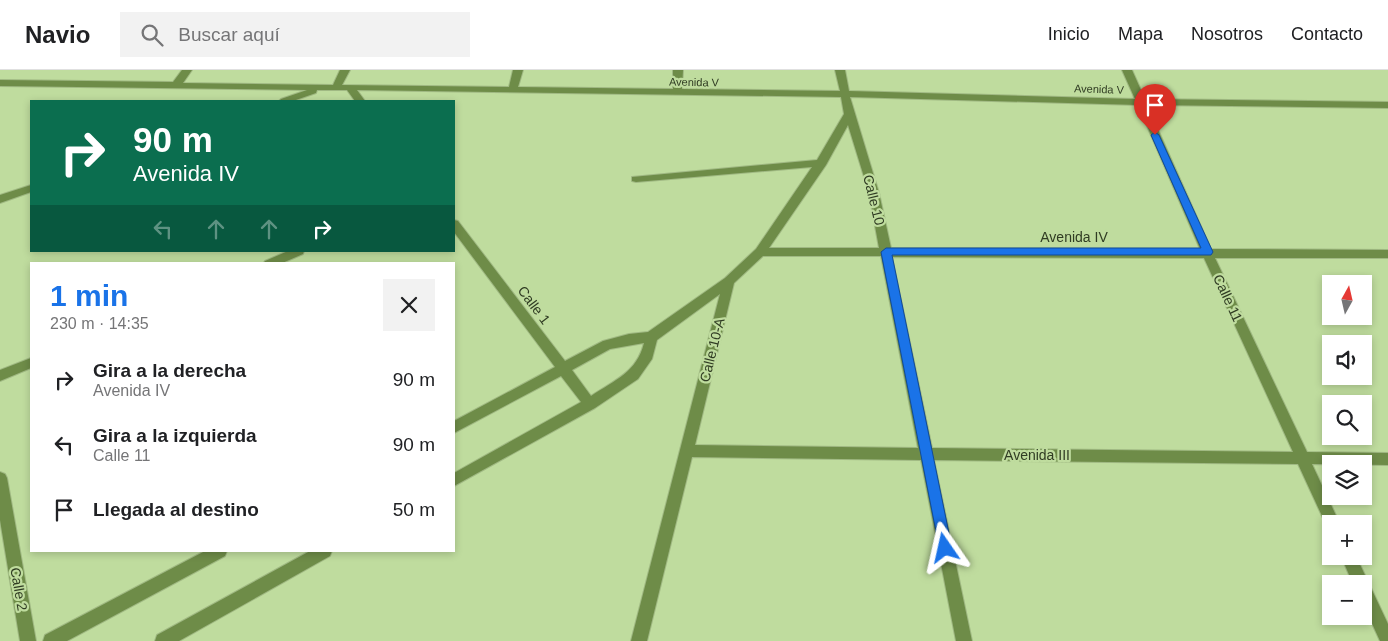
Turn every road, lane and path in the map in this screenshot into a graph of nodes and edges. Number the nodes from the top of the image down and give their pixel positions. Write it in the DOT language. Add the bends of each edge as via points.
graph roads {
  1 [pos="187,70"];
  2 [pos="345,70"];
  3 [pos="518,70"];
  4 [pos="678,70"];
  5 [pos="840,70"];
  6 [pos="1127,70"];
  7 [pos="0,82"];
  8 [pos="177,84"];
  9 [pos="322,88"];
  10 [pos="336,88"];
  11 [pos="350,88"];
  12 [pos="513,90"];
  13 [pos="677,93"];
  14 [pos="845,94"];
  15 [pos="287,100"];
  16 [pos="359,100"];
  17 [pos="1140,102"];
  18 [pos="1388,104"];
  19 [pos="849,114"];
  20 [pos="822,163"];
  21 [pos="636,179"];
  22 [pos="30,188"];
  23 [pos="0,199"];
  24 [pos="455,225"];
  25 [pos="297,252"];
  26 [pos="760,252"];
  27 [pos="886,252"];
  28 [pos="1208,252"];
  29 [pos="1388,254"];
  30 [pos="274,262"];
  31 [pos="729,280"];
  32 [pos="651,337"];
  33 [pos="30,363"];
  34 [pos="563,369"];
  35 [pos="0,376"];
  36 [pos="590,404"];
  37 [pos="455,426"];
  38 [pos="686,451"];
  39 [pos="926,454"];
  40 [pos="1302,457"];
  41 [pos="1388,459"];
  42 [pos="0,478"];
  43 [pos="455,479"];
  44 [pos="1329,515"];
  45 [pos="218,552"];
  46 [pos="323,552"];
  47 [pos="1372,607"];
  48 [pos="28,641"];
  49 [pos="51,641"];
  50 [pos="163,641"];
  51 [pos="640,641"];
  52 [pos="964,641"];
  53 [pos="1388,641"];
  1 -- 8 [label="street"];
  2 -- 10 [label="street"];
  3 -- 12 [label="street"];
  4 -- 13 [label="street"];
  5 -- 14 [label="street"];
  6 -- 17 [label="street, Calle 11"];
  7 -- 8 [label="street, Avenida V"];
  8 -- 9 [label="street, Avenida V"];
  9 -- 10 [label="street, Avenida V"];
  9 -- 15 [label="street"];
  10 -- 11 [label="street, Avenida V"];
  11 -- 12 [label="street, Avenida V"];
  11 -- 16 [label="street"];
  12 -- 13 [label="street, Avenida V"];
  13 -- 14 [label="street, Avenida V"];
  14 -- 17 [label="street, Avenida V"];
  14 -- 19 [label="street"];
  17 -- 18 [label="street, Avenida V"];
  17 -- 28 [label="street, Calle 11"];
  19 -- 20 [label="street"];
  19 -- 27 [label="street, Calle 10" via="874,194"];
  20 -- 21 [label="street"];
  20 -- 26 [label="street"];
  22 -- 23 [label="street"];
  24 -- 34 [label="street, Calle 1"];
  25 -- 30 [label="street"];
  26 -- 27 [label="street, Avenida IV"];
  26 -- 31 [label="street"];
  27 -- 28 [label="street, Avenida IV"];
  27 -- 39 [label="street, Calle 10"];
  28 -- 29 [label="street, Avenida IV"];
  28 -- 40 [label="street, Calle 11"];
  31 -- 32 [label="street"];
  31 -- 38 [label="street, Calle 10-A"];
  32 -- 34 [label="street" via="607,345"];
  32 -- 36 [label="street" via="646,359 633,376"];
  33 -- 35 [label="street"];
  34 -- 36 [label="street, Calle 1"];
  34 -- 37 [label="street"];
  36 -- 43 [label="street"];
  38 -- 39 [label="street, Avenida III"];
  38 -- 51 [label="street, Calle 10-A"];
  39 -- 40 [label="street, Avenida III"];
  39 -- 52 [label="street, Calle 10"];
  40 -- 41 [label="street, Avenida III"];
  40 -- 44 [label="street, Calle 11"];
  42 -- 48 [label="street, Calle 2"];
  45 -- 49 [label="street"];
  46 -- 50 [label="street"];
  47 -- 53 [label="street"];
}
